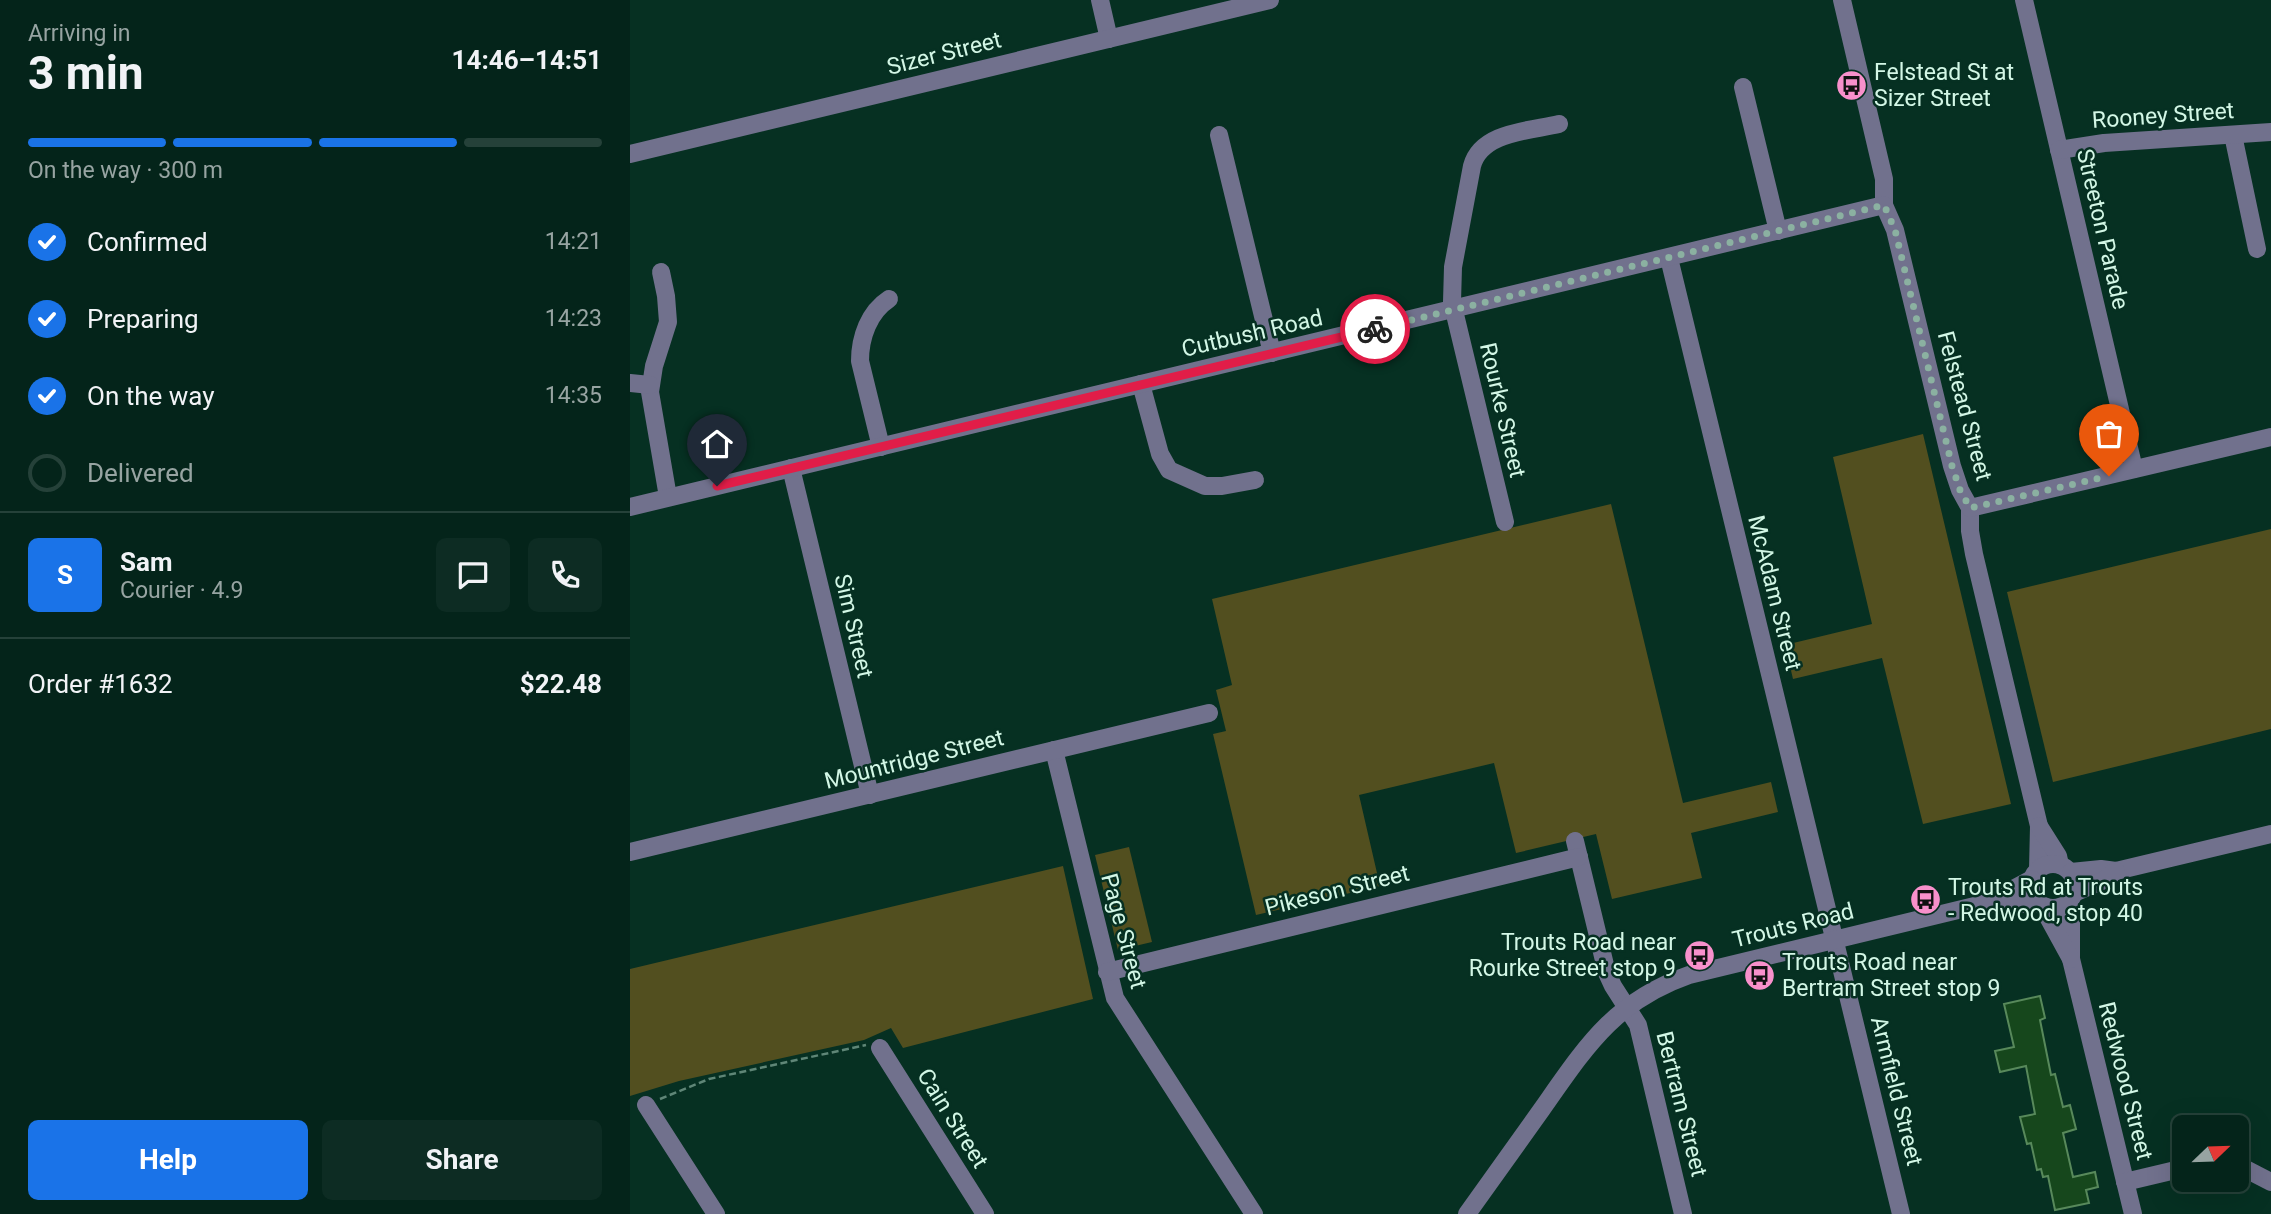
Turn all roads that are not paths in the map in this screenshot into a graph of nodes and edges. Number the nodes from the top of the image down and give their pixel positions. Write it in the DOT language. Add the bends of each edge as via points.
graph roads {
  1 [pos="1100,0"];
  2 [pos="1270,0"];
  3 [pos="1842,0"];
  4 [pos="2024,0"];
  5 [pos="1109,38"];
  6 [pos="1743,87"];
  7 [pos="1559,124"];
  8 [pos="2271,132"];
  9 [pos="1219,135"];
  10 [pos="2233,135"];
  11 [pos="2059,150"];
  12 [pos="630,154"];
  13 [pos="1884,205"];
  14 [pos="1778,231"];
  15 [pos="2257,249"];
  16 [pos="1669,258"];
  17 [pos="660,272"];
  18 [pos="889,299"];
  19 [pos="1454,310"];
  20 [pos="1272,353"];
  21 [pos="630,383"];
  22 [pos="1141,384"];
  23 [pos="650,385"];
  24 [pos="2271,437"];
  25 [pos="881,447"];
  26 [pos="791,468"];
  27 [pos="2134,470"];
  28 [pos="1255,480"];
  29 [pos="668,498"];
  30 [pos="630,507"];
  31 [pos="1970,508"];
  32 [pos="1505,522"];
  33 [pos="1209,713"];
  34 [pos="1054,750"];
  35 [pos="870,795"];
  36 [pos="2039,826"];
  37 [pos="2271,834"];
  38 [pos="630,852"];
  39 [pos="2065,868"];
  40 [pos="2116,871"];
  41 [pos="2035,874"];
  42 [pos="2071,898"];
  43 [pos="1987,903"];
  44 [pos="2041,904"];
  45 [pos="1834,940"];
  46 [pos="2071,959"];
  47 [pos="1107,972"];
  48 [pos="1627,1007"];
  49 [pos="880,1048"];
  50 [pos="646,1105"];
  51 [pos="2172,1171"];
  52 [pos="2249,1171"];
  53 [pos="2125,1182"];
  54 [pos="2271,1182"];
  55 [pos="716,1214"];
  56 [pos="985,1214"];
  57 [pos="1254,1214"];
  58 [pos="1467,1214"];
  59 [pos="1683,1214"];
  60 [pos="1901,1214"];
  61 [pos="2133,1214"];
  1 -- 5 [label="street"];
  2 -- 5 [label="street, Sizer Street"];
  3 -- 13 [label="street, Felstead Street" via="1884,179"];
  4 -- 11 [label="street, Streeton Parade"];
  5 -- 12 [label="street, Sizer Street"];
  6 -- 14 [label="street"];
  7 -- 19 [label="street, Rourke Street" via="1496,139 1474,158 1453,267"];
  8 -- 10 [label="street, Rooney Street"];
  9 -- 20 [label="street"];
  10 -- 11 [label="street, Rooney Street"];
  10 -- 15 [label="street"];
  11 -- 27 [label="street, Streeton Parade"];
  13 -- 14 [label="street, Cutbush Road"];
  13 -- 31 [label="street, Felstead Street" via="1895,230 1952,466"];
  14 -- 16 [label="street, Cutbush Road"];
  16 -- 19 [label="street, Cutbush Road"];
  16 -- 45 [label="street, McAdam Street"];
  17 -- 23 [label="street" via="668,322"];
  18 -- 25 [label="street" via="871,316 860,352"];
  19 -- 20 [label="street, Cutbush Road"];
  19 -- 32 [label="street, Rourke Street"];
  20 -- 22 [label="street, Cutbush Road"];
  21 -- 23 [label="street"];
  22 -- 25 [label="street, Cutbush Road"];
  22 -- 28 [label="street" via="1160,454 1169,470 1205,486"];
  23 -- 29 [label="street"];
  24 -- 27 [label="street"];
  25 -- 26 [label="street, Cutbush Road"];
  26 -- 29 [label="street, Cutbush Road"];
  26 -- 35 [label="street, Sim Street"];
  27 -- 31 [label="street"];
  29 -- 30 [label="street, Cutbush Road"];
  31 -- 36 [label="street, Felstead Street" via="1974,554"];
  33 -- 34 [label="street, Mountridge Street"];
  34 -- 35 [label="street, Mountridge Street"];
  34 -- 47 [label="street, Page Street"];
  35 -- 38 [label="street, Mountridge Street"];
  36 -- 39 [label="street, Felstead Street"];
  36 -- 41 [label="street, Felstead Street"];
  37 -- 40 [label="street"];
  39 -- 40 [label="street"];
  39 -- 41 [label="street" via="2045,865"];
  39 -- 42 [label="street" via="2074,879"];
  40 -- 42 [label="street"];
  41 -- 43 [label="street, Trouts Road"];
  41 -- 44 [label="street" via="2031,887"];
  42 -- 44 [label="street" via="2057,908"];
  42 -- 46 [label="street, Redwood Street"];
  43 -- 44 [label="street, Trouts Road"];
  43 -- 45 [label="street, Trouts Road"];
  44 -- 46 [label="street, Redwood Street"];
  45 -- 48 [label="street, Trouts Road" via="1689,975"];
  45 -- 60 [label="street, Armfield Street"];
  46 -- 53 [label="street, Redwood Street"];
  47 -- 48 [label="street, Pikeson Street" via="1577,849 1607,973"];
  47 -- 57 [label="street, Page Street" via="1121,1008"];
  48 -- 58 [label="street, Trouts Road" via="1590,1041"];
  48 -- 59 [label="street, Bertram Street" via="1637,1025"];
  49 -- 56 [label="street, Cain Street"];
  50 -- 55 [label="street"];
  51 -- 53 [label="street"];
  52 -- 54 [label="street"];
  53 -- 61 [label="street, Redwood Street"];
}
